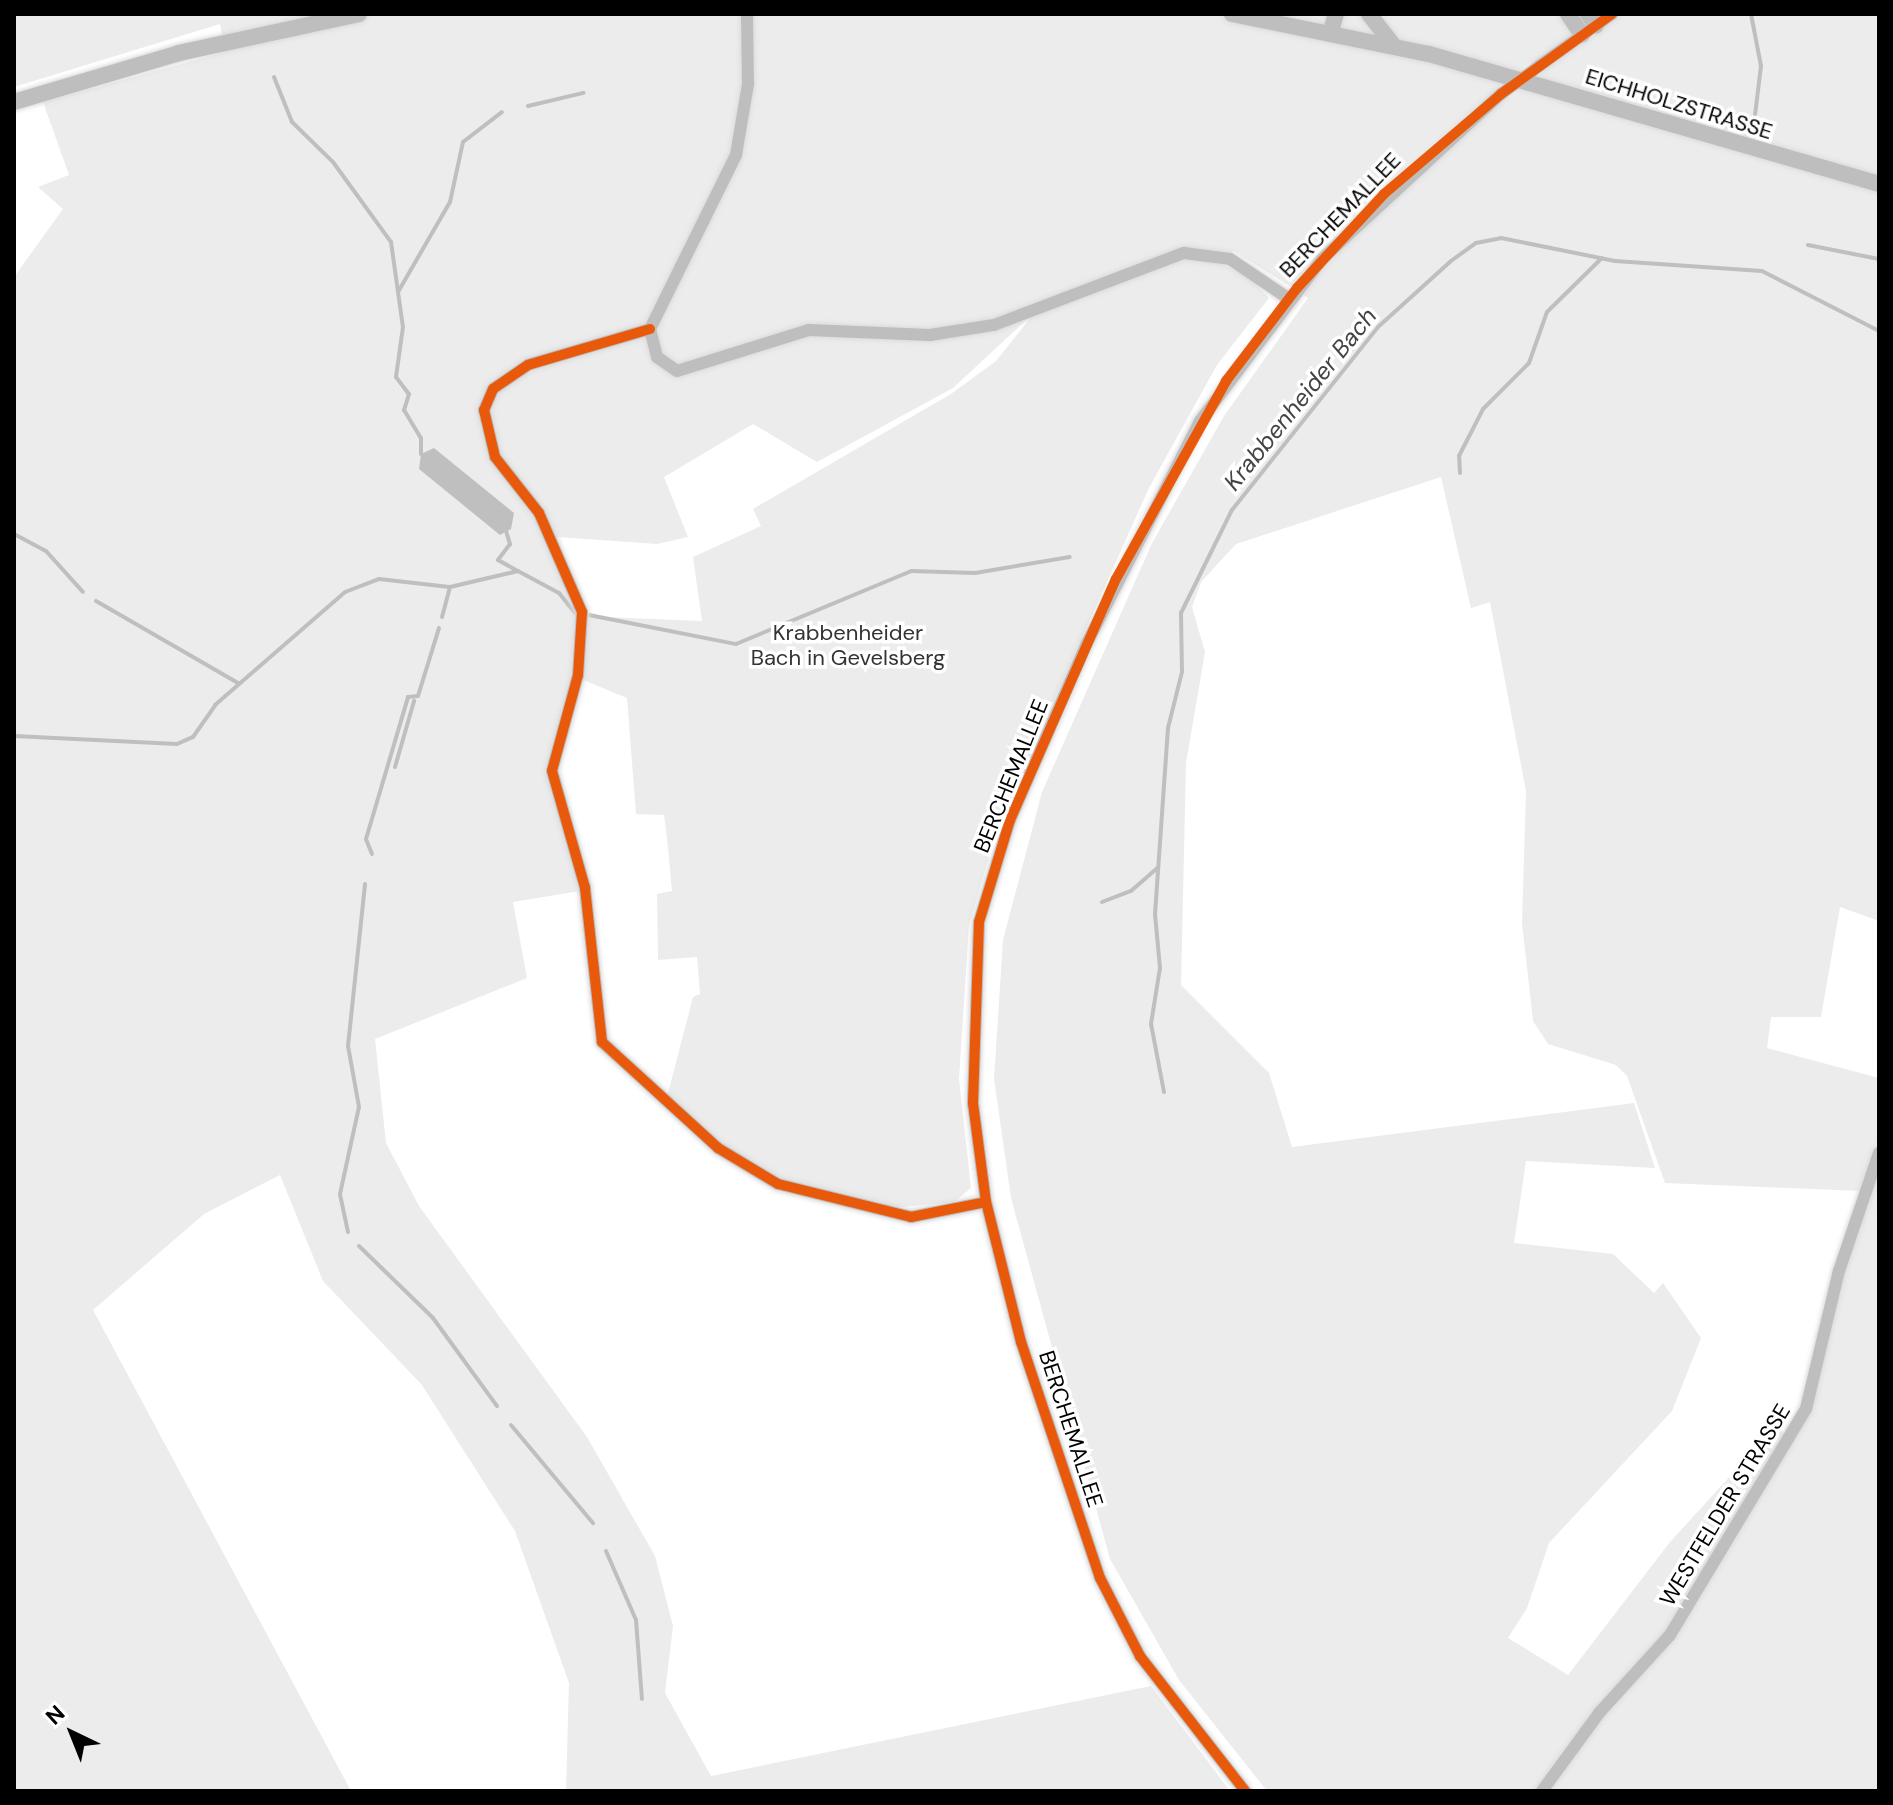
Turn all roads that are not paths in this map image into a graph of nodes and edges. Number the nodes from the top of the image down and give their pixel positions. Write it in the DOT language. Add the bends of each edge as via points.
graph roads {
  1 [pos="359,14"];
  2 [pos="747,14"];
  3 [pos="1232,14"];
  4 [pos="1336,14"];
  5 [pos="1369,14"];
  6 [pos="1568,14"];
  7 [pos="1612,14"];
  8 [pos="1313,21"];
  9 [pos="1588,25"];
  10 [pos="1331,31"];
  11 [pos="1393,45"];
  12 [pos="14,102"];
  13 [pos="1879,184"];
  14 [pos="1289,299"];
  15 [pos="650,329"];
  16 [pos="1879,1153"];
  17 [pos="986,1202"];
  18 [pos="1245,1791"];
  19 [pos="1542,1791"];
  1 -- 12 [label="main road" via="179,53"];
  2 -- 15 [label="street" via="748,84 736,155"];
  3 -- 8 [label="main road, EICHHOLZSTRASSE"];
  4 -- 10 [label="main road"];
  5 -- 11 [label="main road"];
  6 -- 9 [label="main road"];
  7 -- 9 [label="street, BERCHEMALLEE"];
  8 -- 10 [label="main road, EICHHOLZSTRASSE"];
  9 -- 14 [label="street, BERCHEMALLEE, bridge" via="1384,194"];
  10 -- 11 [label="main road, EICHHOLZSTRASSE"];
  11 -- 13 [label="main road, EICHHOLZSTRASSE"];
  14 -- 15 [label="street" via="1230,259 1184,253 966,331 809,330 677,371 657,357"];
  14 -- 17 [label="street, BERCHEMALLEE" via="1226,381 1155,500 1010,820 979,922 972,1028"];
  15 -- 17 [label="street" via="528,365 493,389 484,410 495,457 539,513 582,612 578,675 552,771 585,888 602,1042 718,1148 778,1184 911,1217"];
  16 -- 19 [label="street, WESTFELDER STRASSE" via="1839,1271 1806,1409 1670,1635 1599,1713"];
  17 -- 18 [label="street, BERCHEMALLEE" via="1021,1342 1100,1578 1140,1656"];
}
